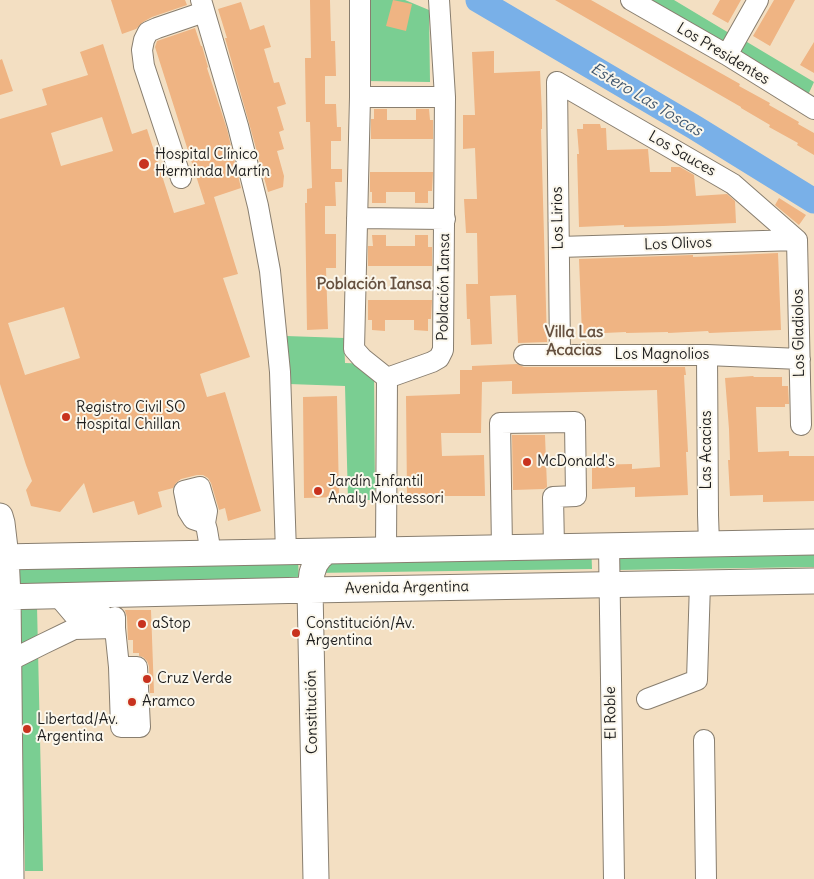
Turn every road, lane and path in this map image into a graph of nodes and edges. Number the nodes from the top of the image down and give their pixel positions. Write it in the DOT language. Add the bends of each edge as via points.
graph roads {
  1 [pos="360,0"];
  2 [pos="439,0"];
  3 [pos="758,0"];
  4 [pos="638,2"];
  5 [pos="202,6"];
  6 [pos="727,55"];
  7 [pos="557,82"];
  8 [pos="360,97"];
  9 [pos="445,97"];
  10 [pos="814,108"];
  11 [pos="181,178"];
  12 [pos="357,218"];
  13 [pos="444,219"];
  14 [pos="797,240"];
  15 [pos="559,247"];
  16 [pos="560,354"];
  17 [pos="524,355"];
  18 [pos="707,355"];
  19 [pos="800,359"];
  20 [pos="387,378"];
  21 [pos="801,425"];
  22 [pos="0,516"];
  23 [pos="205,523"];
  24 [pos="814,542"];
  25 [pos="710,544"];
  26 [pos="609,546"];
  27 [pos="554,547"];
  28 [pos="502,548"];
  29 [pos="386,550"];
  30 [pos="327,551"];
  31 [pos="286,552"];
  32 [pos="211,554"];
  33 [pos="68,556"];
  34 [pos="3,557"];
  35 [pos="814,581"];
  36 [pos="700,583"];
  37 [pos="610,584"];
  38 [pos="310,590"];
  39 [pos="213,592"];
  40 [pos="140,594"];
  41 [pos="56,595"];
  42 [pos="4,597"];
  43 [pos="74,622"];
  44 [pos="115,622"];
  45 [pos="6,653"];
  46 [pos="119,667"];
  47 [pos="647,699"];
  48 [pos="704,740"];
  49 [pos="12,879"];
  50 [pos="316,879"];
  51 [pos="614,879"];
  52 [pos="706,879"];
  1 -- 8 [label="street"];
  2 -- 9 [label="street, Población Iansa"];
  3 -- 6 [label="street"];
  4 -- 6 [label="street, Los Presidentes"];
  5 -- 11 [label="street" via="148,32 142,50 144,66"];
  5 -- 31 [label="street" via="238,126 270,271 280,372"];
  6 -- 10 [label="street, Los Presidentes"];
  7 -- 14 [label="street, Los Sauces" via="734,184"];
  7 -- 15 [label="street, Los Lirios"];
  8 -- 9 [label="street"];
  8 -- 12 [label="street"];
  9 -- 13 [label="street, Población Iansa"];
  12 -- 13 [label="street, Población Iansa"];
  12 -- 20 [label="street" via="354,349"];
  13 -- 20 [label="street, Población Iansa" via="443,350 432,362"];
  14 -- 15 [label="street, Los Olivos"];
  14 -- 19 [label="street, Los Gladiolos"];
  15 -- 16 [label="street, Los Lirios"];
  16 -- 17 [label="street, Los Magnolios"];
  16 -- 18 [label="street, Los Magnolios"];
  18 -- 19 [label="street, Los Magnolios"];
  18 -- 25 [label="street, Las Acacias"];
  19 -- 21 [label="street, Los Gladiolos"];
  20 -- 29 [label="street"];
  22 -- 34 [label="main road"];
  23 -- 32 [label="street"];
  24 -- 25 [label="main road"];
  25 -- 26 [label="main road"];
  26 -- 27 [label="main road"];
  26 -- 37 [label="street, El Roble"];
  27 -- 28 [label="main road"];
  27 -- 28 [label="street" via="553,497 576,496 575,422 500,423"];
  28 -- 29 [label="main road"];
  29 -- 30 [label="main road"];
  30 -- 31 [label="main road"];
  30 -- 38 [label="main road, Constitución" via="315,564"];
  31 -- 32 [label="main road"];
  32 -- 33 [label="main road"];
  32 -- 39 [label="main road"];
  33 -- 34 [label="main road"];
  33 -- 41 [label="main road" via="48,572 48,583"];
  34 -- 42 [label="main road"];
  35 -- 36 [label="main road, Avenida Argentina"];
  36 -- 37 [label="main road, Avenida Argentina"];
  36 -- 47 [label="street" via="697,680"];
  37 -- 38 [label="main road, Avenida Argentina"];
  37 -- 51 [label="street, El Roble"];
  38 -- 39 [label="main road, Avenida Argentina"];
  38 -- 50 [label="main road, Constitución"];
  39 -- 40 [label="main road, Avenida Argentina"];
  40 -- 41 [label="main road, Avenida Argentina"];
  40 -- 44 [label="street"];
  41 -- 42 [label="main road, Avenida Argentina"];
  41 -- 43 [label="street"];
  42 -- 45 [label="main road"];
  43 -- 44 [label="street"];
  43 -- 45 [label="street" via="43,644"];
  44 -- 46 [label="street"];
  45 -- 49 [label="main road"];
  48 -- 52 [label="street"];
}
